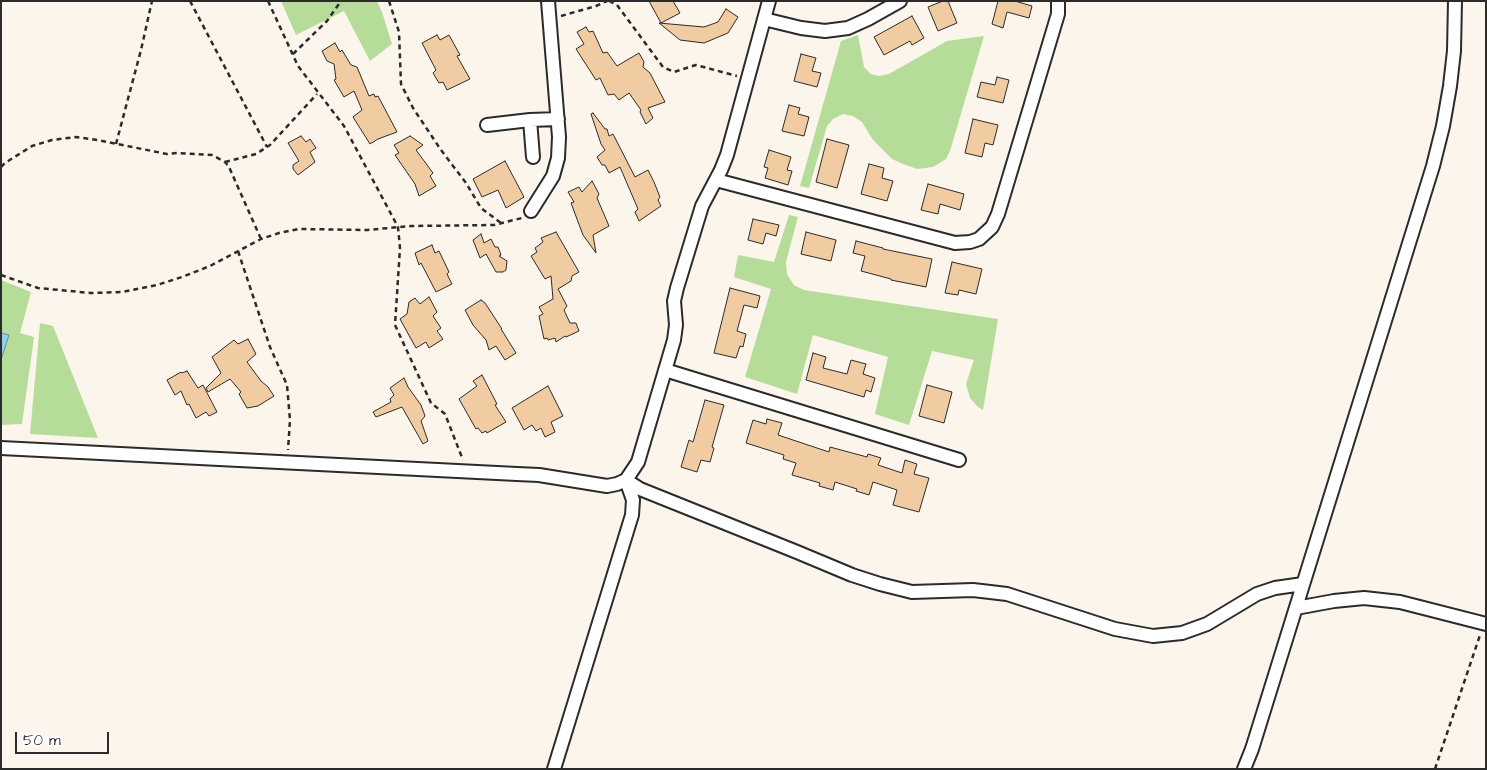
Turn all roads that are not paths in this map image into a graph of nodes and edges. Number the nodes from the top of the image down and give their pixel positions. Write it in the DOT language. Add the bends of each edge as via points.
graph roads {
  1 [pos="548,1"];
  2 [pos="769,1"];
  3 [pos="900,1"];
  4 [pos="1058,1"];
  5 [pos="1455,1"];
  6 [pos="764,19"];
  7 [pos="558,119"];
  8 [pos="530,120"];
  9 [pos="487,125"];
  10 [pos="532,157"];
  11 [pos="716,180"];
  12 [pos="531,212"];
  13 [pos="665,370"];
  14 [pos="1,448"];
  15 [pos="959,460"];
  16 [pos="626,480"];
  17 [pos="1303,584"];
  18 [pos="1296,608"];
  19 [pos="1485,624"];
  20 [pos="554,769"];
  21 [pos="1244,769"];
  1 -- 7 [label="street"];
  2 -- 6 [label="street"];
  3 -- 6 [label="street" via="848,28 825,31"];
  4 -- 11 [label="street" via="1058,14 998,214 992,227 980,238 955,243"];
  5 -- 17 [label="street" via="1450,86 1435,158"];
  6 -- 11 [label="street" via="727,155"];
  7 -- 8 [label="street"];
  7 -- 12 [label="street" via="558,158 553,176"];
  8 -- 9 [label="street"];
  8 -- 10 [label="street"];
  11 -- 13 [label="street" via="702,206 677,288 674,340"];
  13 -- 15 [label="street"];
  13 -- 16 [label="street" via="638,462"];
  14 -- 16 [label="street" via="539,475 607,486"];
  16 -- 17 [label="street" via="640,489 880,584 912,592 973,590 1008,594 1115,629 1153,636 1182,633 1207,624 1257,594"];
  16 -- 20 [label="street" via="633,500 632,515"];
  17 -- 18 [label="street"];
  18 -- 19 [label="street" via="1364,598 1400,602"];
  18 -- 21 [label="street"];
}
